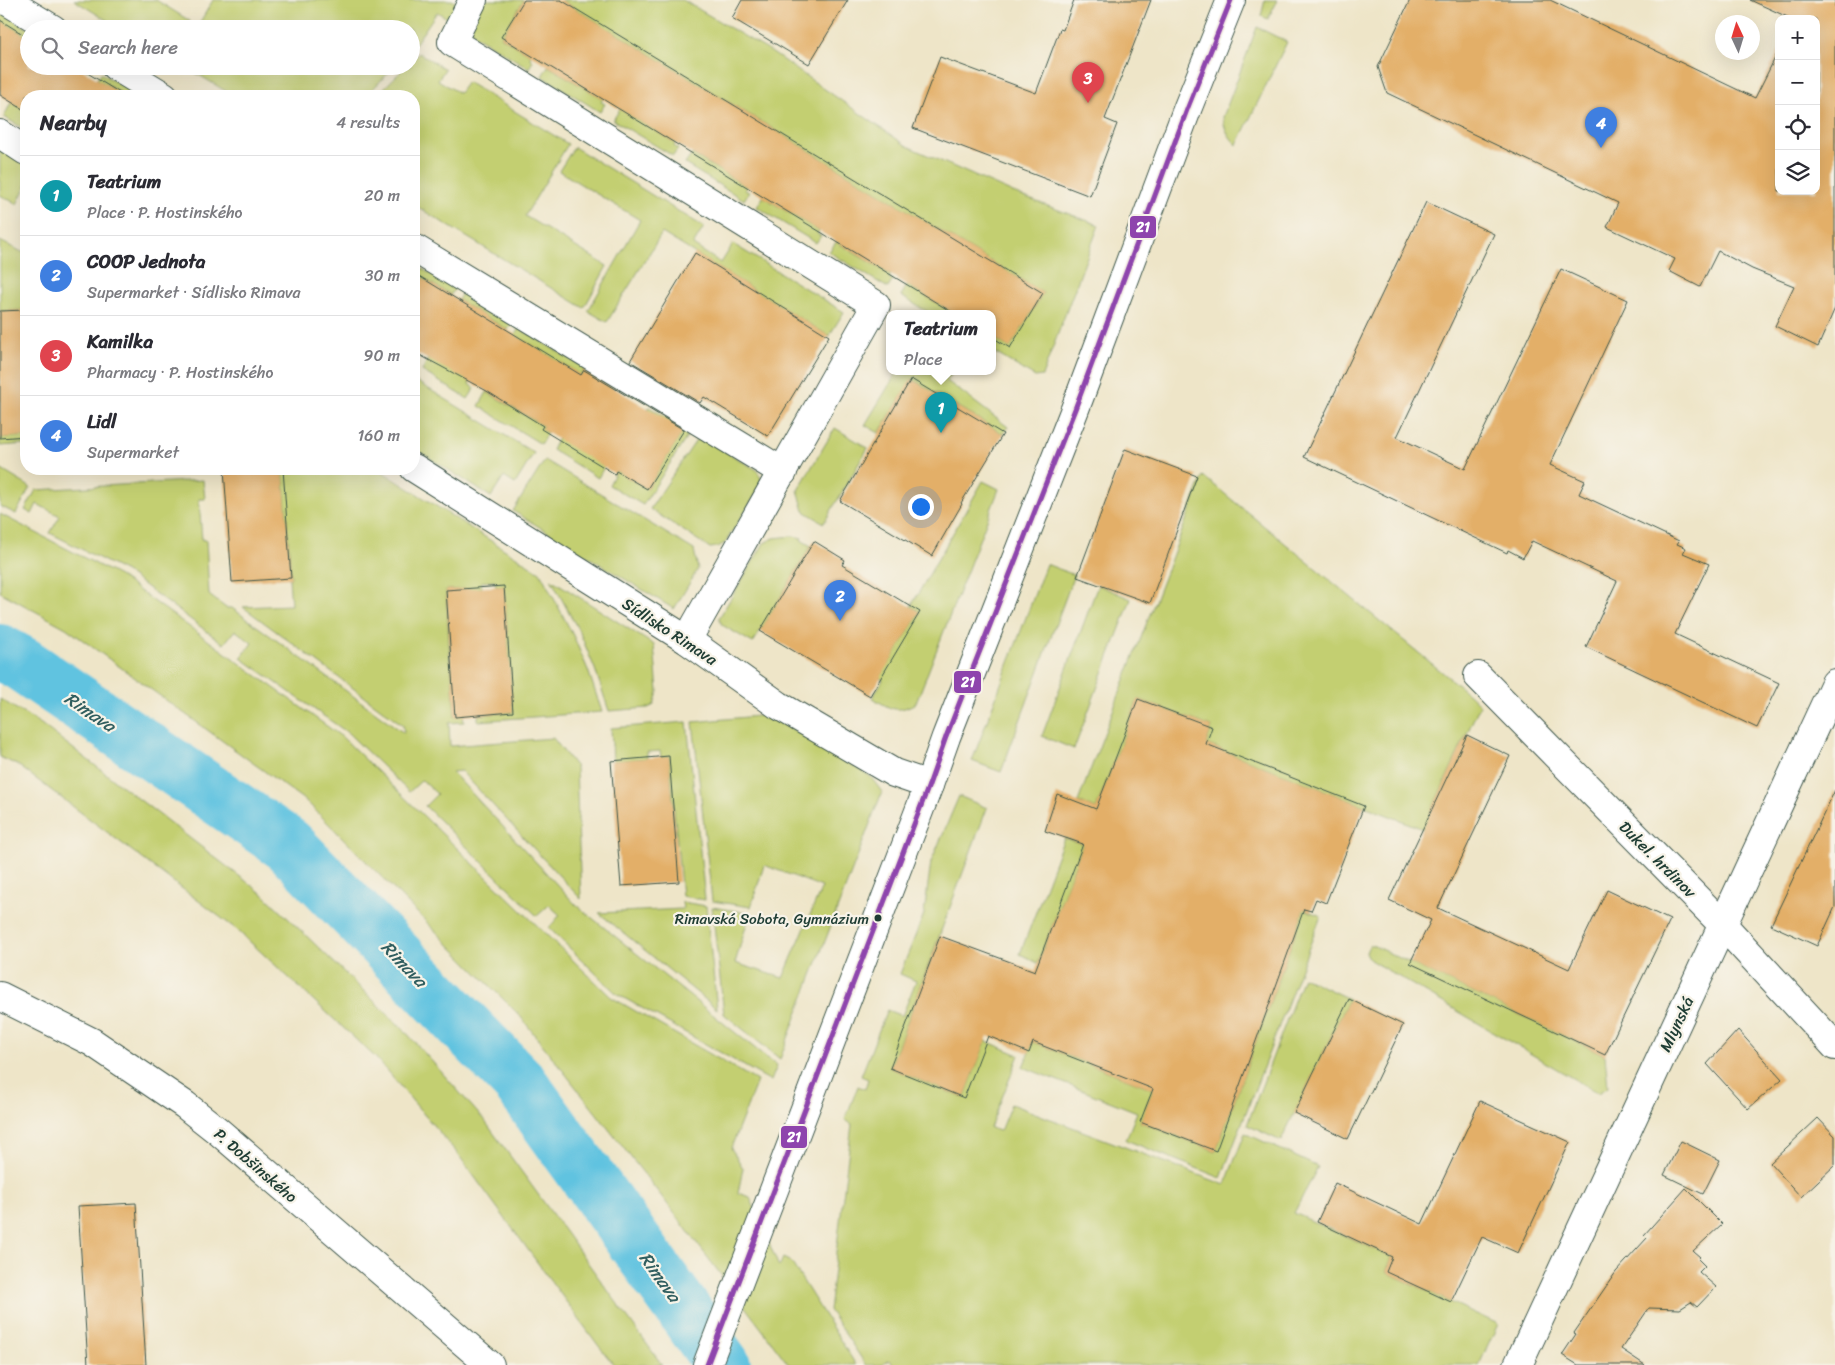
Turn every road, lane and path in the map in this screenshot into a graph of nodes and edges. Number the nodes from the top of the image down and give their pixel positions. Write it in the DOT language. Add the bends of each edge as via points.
graph roads {
  1 [pos="6,0"];
  2 [pos="472,0"];
  3 [pos="1230,0"];
  4 [pos="38,20"];
  5 [pos="130,75"];
  6 [pos="154,90"];
  7 [pos="0,134"];
  8 [pos="20,146"];
  9 [pos="420,252"];
  10 [pos="420,472"];
  11 [pos="783,472"];
  12 [pos="687,640"];
  13 [pos="1478,676"];
  14 [pos="1835,683"];
  15 [pos="929,785"];
  16 [pos="1722,924"];
  17 [pos="0,996"];
  18 [pos="1835,1046"];
  19 [pos="490,1365"];
  20 [pos="707,1365"];
  21 [pos="1518,1365"];
  1 -- 4 [label="street"];
  2 -- 11 [label="street" via="452,42 876,305"];
  3 -- 15 [label="street"];
  5 -- 6 [label="street"];
  7 -- 8 [label="street"];
  9 -- 11 [label="street"];
  10 -- 12 [label="street, Sídlisko Rimava"];
  11 -- 12 [label="street"];
  12 -- 15 [label="street, Sídlisko Rimava" via="778,705 894,773"];
  13 -- 16 [label="street, Dukel. hrdinov"];
  14 -- 16 [label="street, Mlynská"];
  15 -- 20 [label="street"];
  16 -- 18 [label="street, Dukel. hrdinov"];
  16 -- 21 [label="street, Mlynská"];
  17 -- 19 [label="street, P. Dobšinského" via="92,1042 185,1105"];
}
